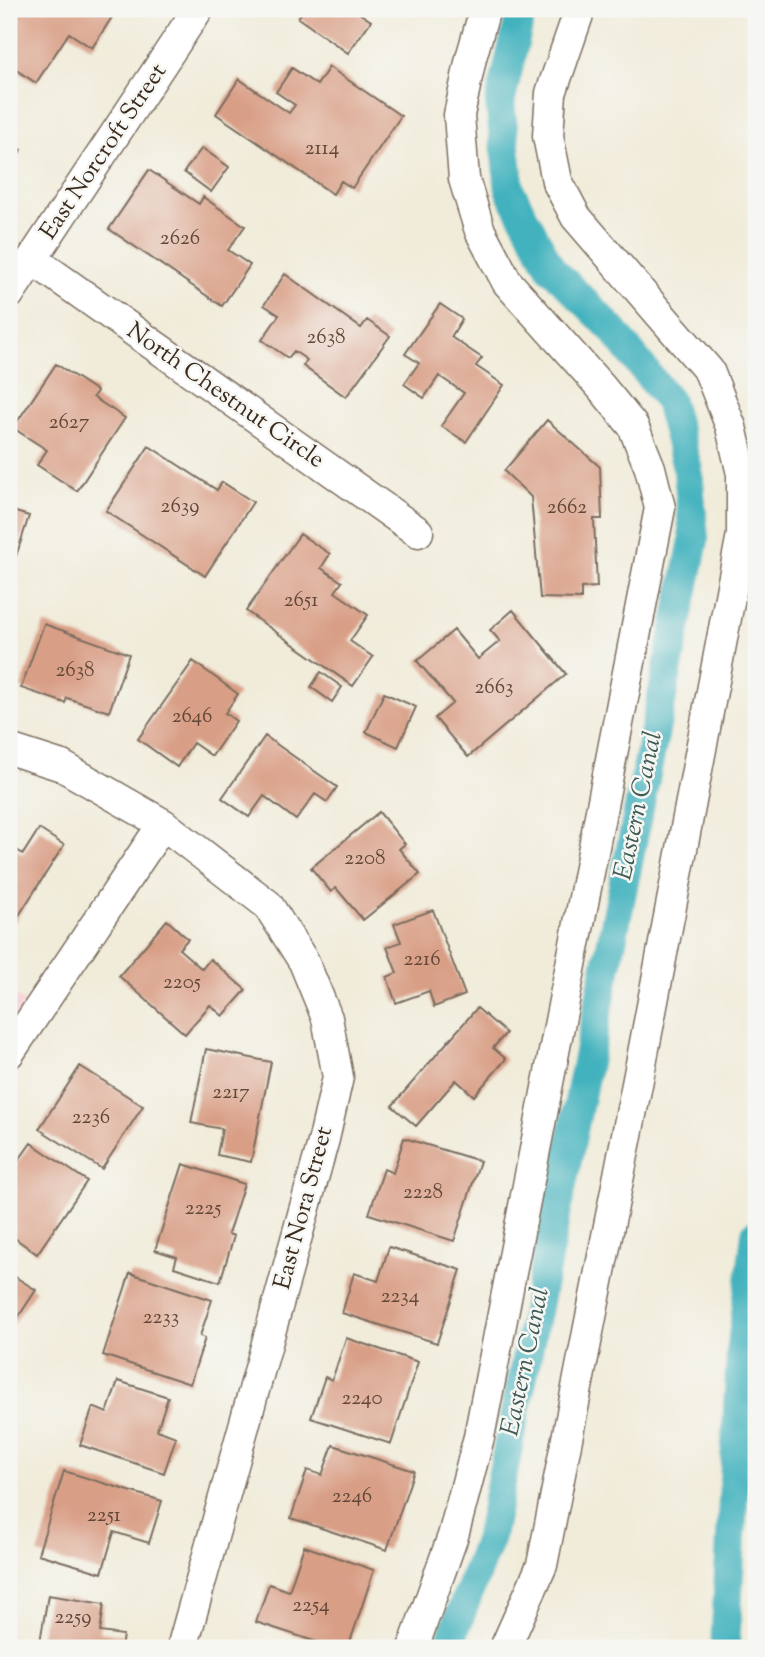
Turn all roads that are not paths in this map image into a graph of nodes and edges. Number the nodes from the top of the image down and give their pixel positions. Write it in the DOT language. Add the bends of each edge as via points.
graph roads {
  1 [pos="198,9"];
  2 [pos="485,9"];
  3 [pos="580,9"];
  4 [pos="32,259"];
  5 [pos="9,294"];
  6 [pos="418,533"];
  7 [pos="9,749"];
  8 [pos="163,824"];
  9 [pos="9,1053"];
  10 [pos="511,1645"];
  11 [pos="184,1648"];
  12 [pos="413,1648"];
  1 -- 4 [label="street, East Norcroft Street"];
  2 -- 12 [label="street" via="459,114 464,179 480,231 506,282 633,426 660,508 479,1437 453,1536"];
  3 -- 10 [label="street" via="551,93 548,136 557,181 576,217 709,371 743,474 742,534 542,1564"];
  4 -- 5 [label="street, East Norcroft Street"];
  4 -- 6 [label="street, North Chestnut Circle"];
  7 -- 8 [label="street, East Nora Street" via="62,765"];
  8 -- 9 [label="street"];
  8 -- 11 [label="street, East Nora Street" via="268,905 304,962 327,1018 338,1077"];
}
